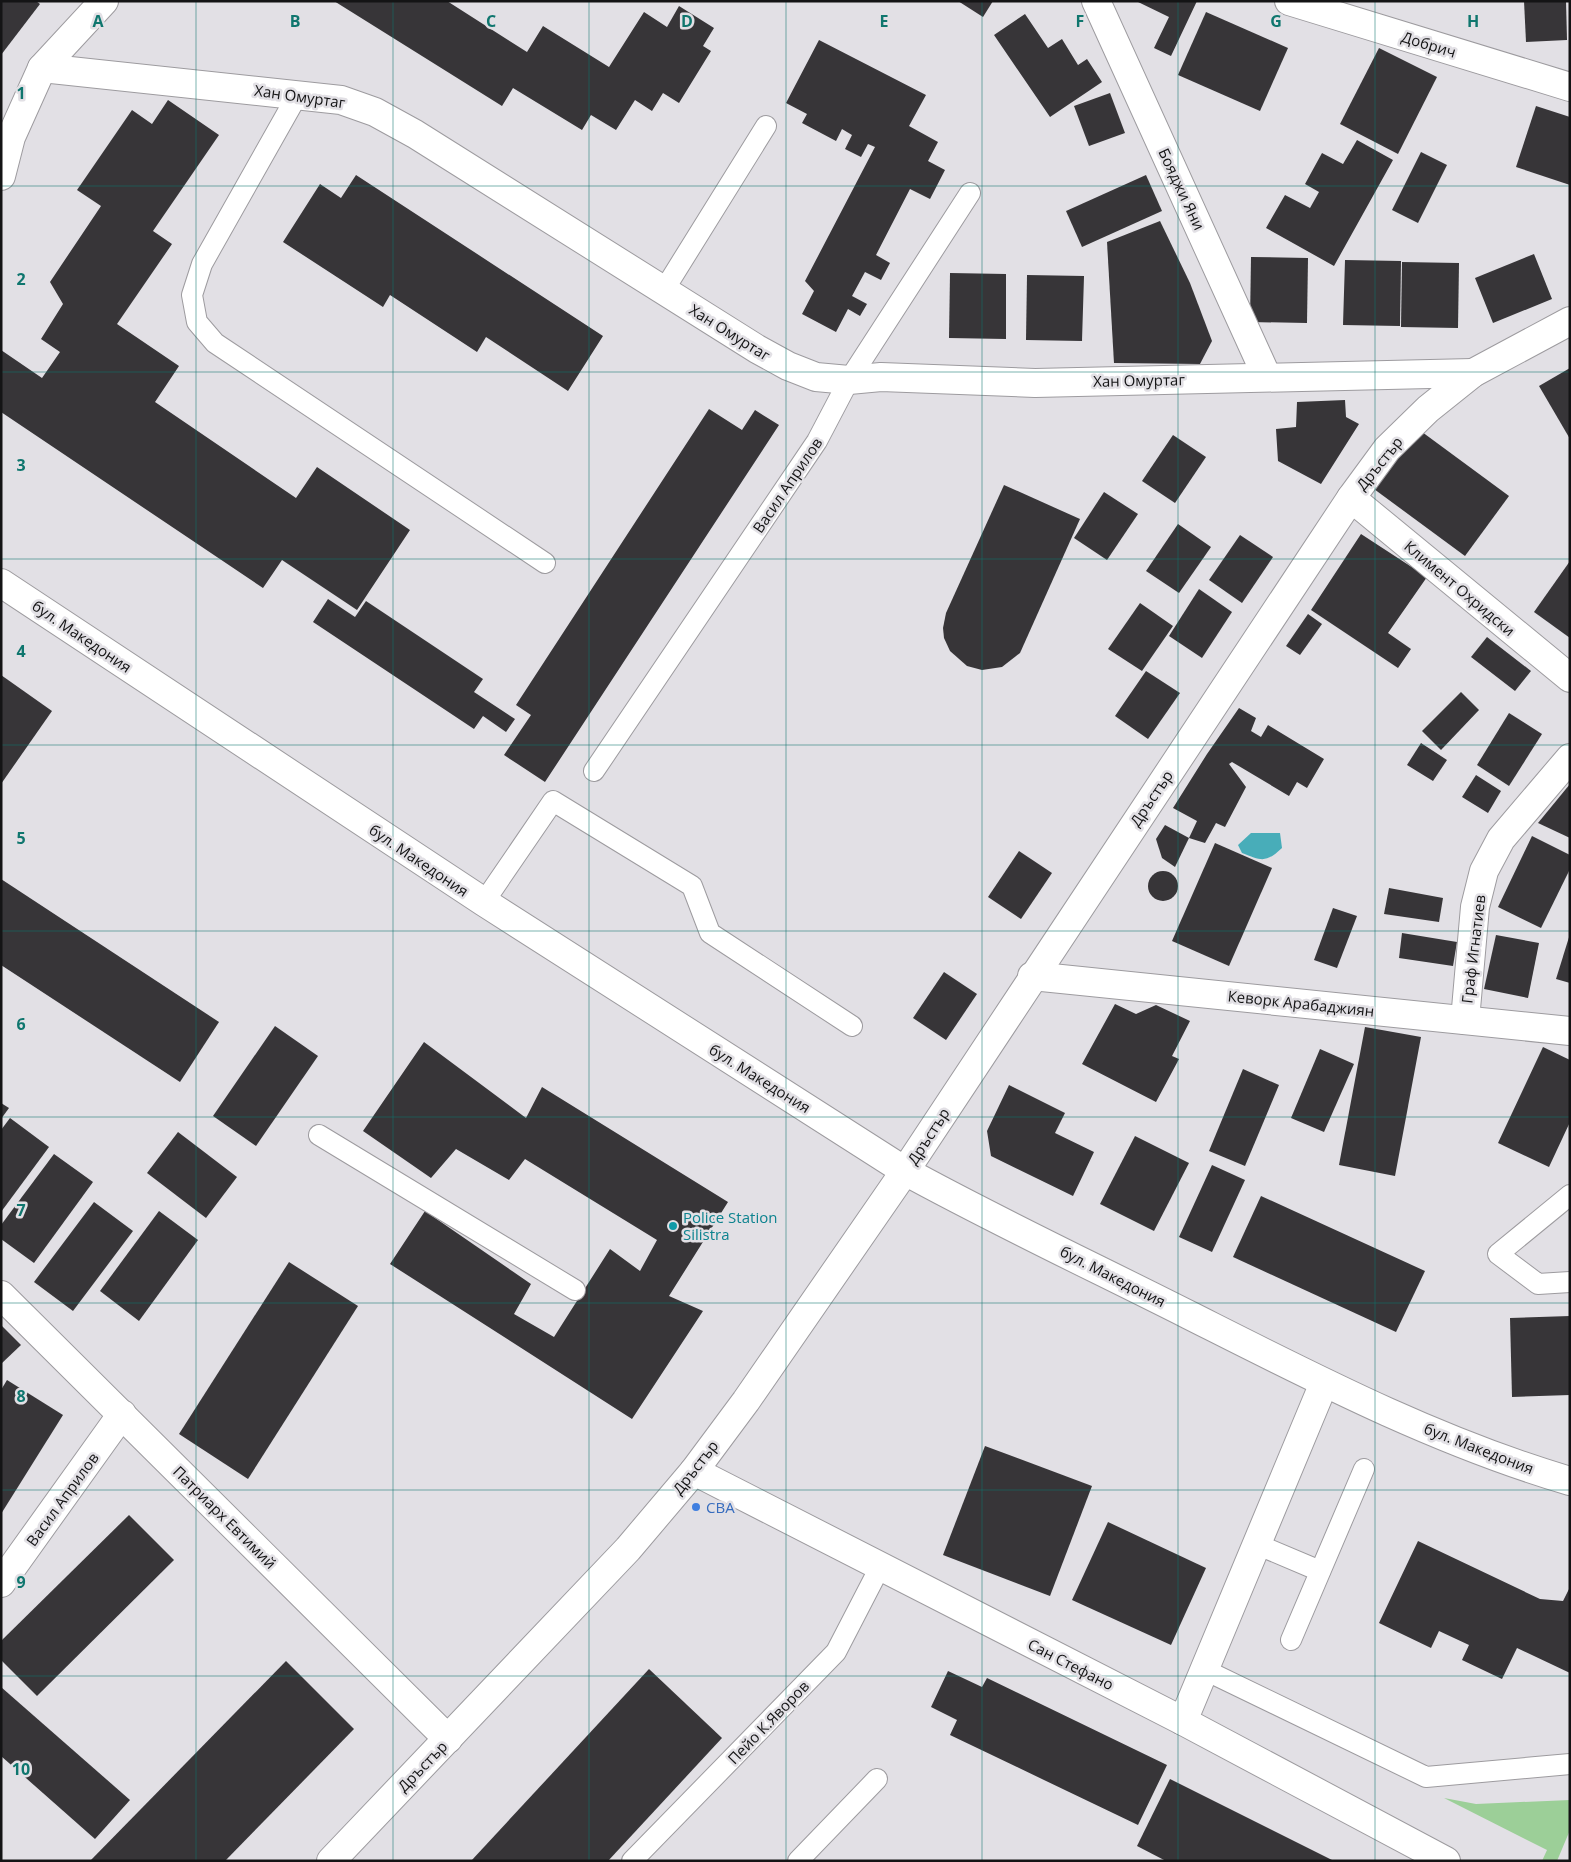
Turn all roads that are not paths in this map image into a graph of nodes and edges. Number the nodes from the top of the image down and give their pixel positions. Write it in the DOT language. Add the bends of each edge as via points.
graph roads {
  1 [pos="104,1"];
  2 [pos="1096,1"];
  3 [pos="1289,1"];
  4 [pos="42,68"];
  5 [pos="1570,87"];
  6 [pos="298,94"];
  7 [pos="766,126"];
  8 [pos="6,133"];
  9 [pos="1,176"];
  10 [pos="970,192"];
  11 [pos="664,290"];
  12 [pos="1570,321"];
  13 [pos="1473,373"];
  14 [pos="1267,377"];
  15 [pos="850,380"];
  16 [pos="1351,498"];
  17 [pos="545,563"];
  18 [pos="1,583"];
  19 [pos="1570,678"];
  20 [pos="1570,758"];
  21 [pos="594,771"];
  22 [pos="484,902"];
  23 [pos="1032,976"];
  24 [pos="1465,1020"];
  25 [pos="852,1026"];
  26 [pos="1570,1031"];
  27 [pos="319,1136"];
  28 [pos="905,1171"];
  29 [pos="1570,1195"];
  30 [pos="1570,1282"];
  31 [pos="575,1290"];
  32 [pos="1,1295"];
  33 [pos="1324,1383"];
  34 [pos="122,1414"];
  35 [pos="1364,1469"];
  36 [pos="694,1471"];
  37 [pos="1570,1481"];
  38 [pos="1256,1544"];
  39 [pos="880,1567"];
  40 [pos="1320,1571"];
  41 [pos="1,1583"];
  42 [pos="1291,1640"];
  43 [pos="1205,1670"];
  44 [pos="1183,1720"];
  45 [pos="448,1739"];
  46 [pos="1570,1764"];
  47 [pos="877,1779"];
  48 [pos="331,1861"];
  49 [pos="632,1861"];
  50 [pos="798,1861"];
  51 [pos="1446,1861"];
  1 -- 4 [label="street"];
  2 -- 14 [label="street, Бояджи Яни"];
  3 -- 5 [label="street, Добрич"];
  4 -- 6 [label="street, Хан Омуртаг"];
  4 -- 8 [label="street"];
  6 -- 11 [label="street, Хан Омуртаг" via="341,100 376,112"];
  6 -- 17 [label="lane" via="202,264 192,295 197,322 215,343"];
  7 -- 11 [label="lane"];
  8 -- 9 [label="street"];
  10 -- 15 [label="lane, Васил Априлов"];
  11 -- 15 [label="street, Хан Омуртаг" via="788,366 816,377"];
  12 -- 13 [label="street, Дръстър"];
  13 -- 14 [label="street, Хан Омуртаг"];
  13 -- 16 [label="street, Дръстър" via="1428,409 1387,449"];
  14 -- 15 [label="street, Хан Омуртаг" via="1035,383 881,377"];
  15 -- 21 [label="lane, Васил Априлов" via="817,441"];
  16 -- 19 [label="street, Климент Охридски"];
  16 -- 23 [label="street, Дръстър"];
  18 -- 22 [label="street, бул. Македония"];
  20 -- 24 [label="street, Граф Игнатиев" via="1501,839 1484,871 1475,907"];
  22 -- 25 [label="lane" via="553,801 692,886 710,933"];
  22 -- 28 [label="street, бул. Македония"];
  23 -- 24 [label="street, Кеворк Арабаджиян"];
  23 -- 28 [label="street, Дръстър"];
  24 -- 26 [label="street, Кеворк Арабаджиян"];
  27 -- 31 [label="lane"];
  28 -- 33 [label="street, бул. Македония"];
  28 -- 36 [label="street, Дръстър"];
  29 -- 30 [label="lane" via="1498,1254 1538,1284"];
  32 -- 34 [label="street, Патриарх Евтимий"];
  33 -- 37 [label="street, бул. Македония" via="1459,1442"];
  33 -- 38 [label="street"];
  34 -- 41 [label="street, Васил Априлов"];
  34 -- 45 [label="street, Патриарх Евтимий"];
  35 -- 40 [label="lane"];
  36 -- 39 [label="street, Сан Стефано"];
  36 -- 45 [label="street, Дръстър" via="628,1549"];
  38 -- 40 [label="lane"];
  38 -- 43 [label="street"];
  39 -- 44 [label="street, Сан Стефано"];
  39 -- 49 [label="lane, Пейо К.Яворов" via="836,1652"];
  40 -- 42 [label="lane"];
  43 -- 44 [label="street"];
  43 -- 46 [label="lane" via="1426,1777"];
  44 -- 51 [label="street, Сан Стефано"];
  45 -- 48 [label="street, Дръстър"];
  47 -- 50 [label="lane"];
}
